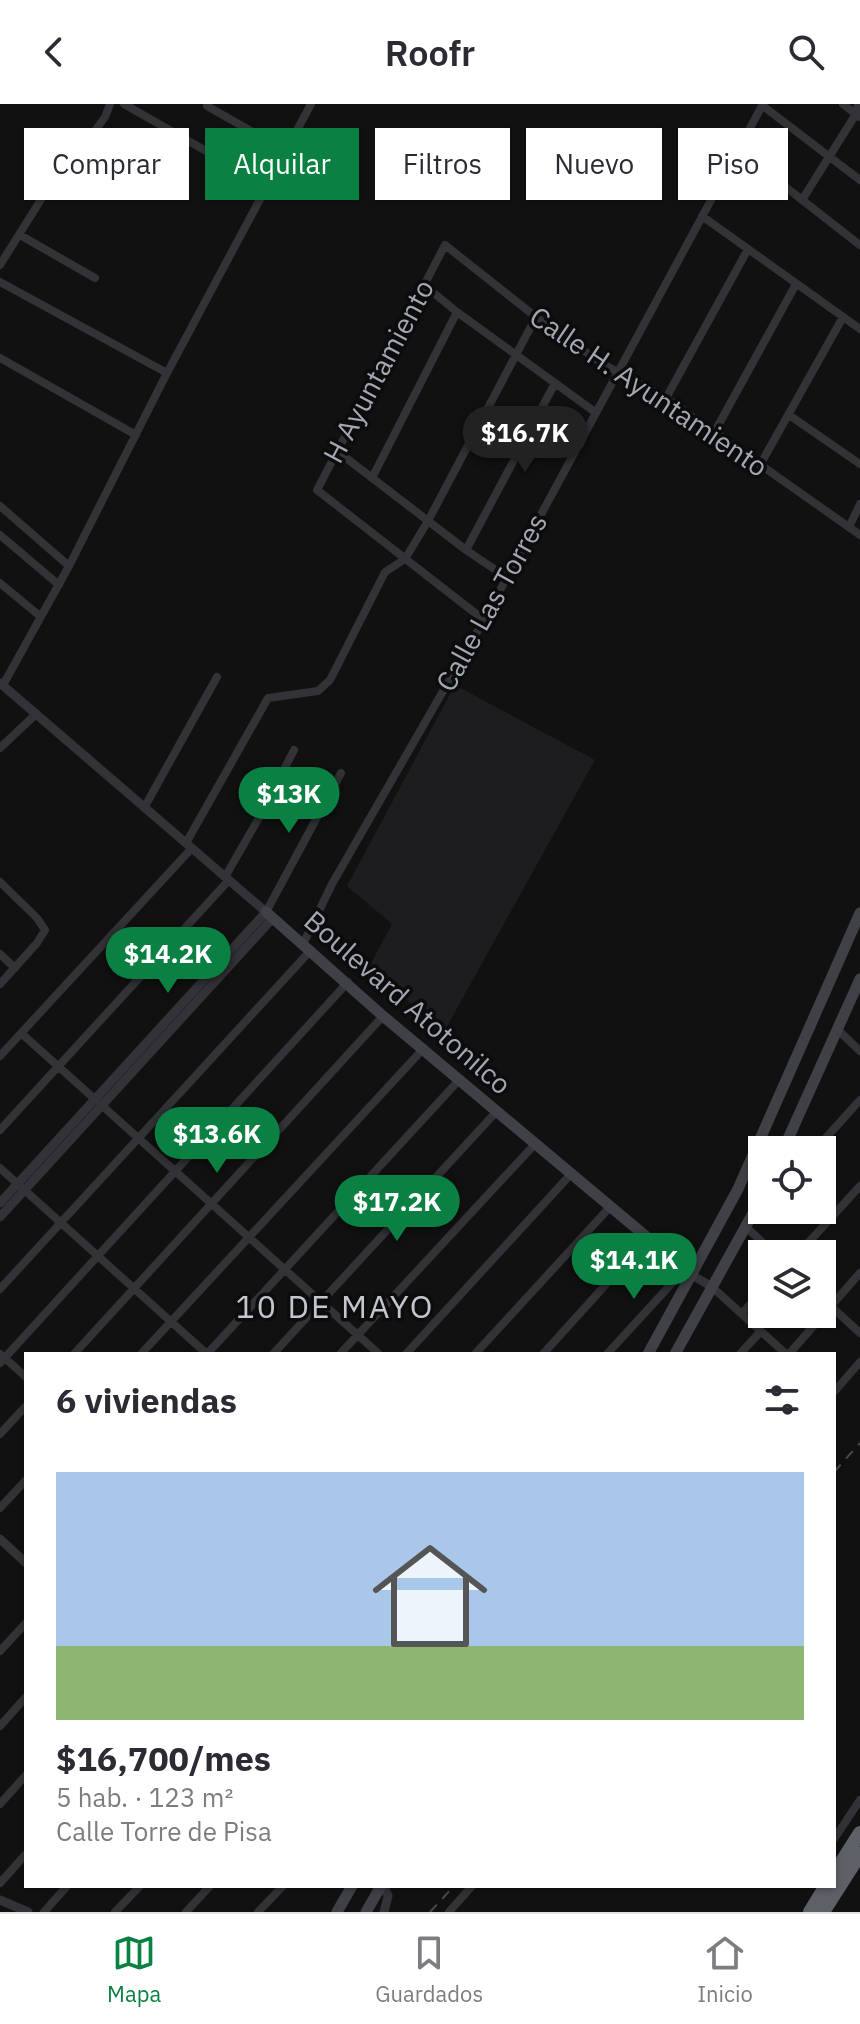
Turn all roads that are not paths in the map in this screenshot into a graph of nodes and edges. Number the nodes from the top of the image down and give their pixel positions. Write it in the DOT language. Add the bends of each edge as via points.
graph roads {
  1 [pos="110,104"];
  2 [pos="124,104"];
  3 [pos="311,104"];
  4 [pos="843,104"];
  5 [pos="858,104"];
  6 [pos="763,105"];
  7 [pos="207,106"];
  8 [pos="858,116"];
  9 [pos="246,128"];
  10 [pos="298,128"];
  11 [pos="750,128"];
  12 [pos="205,150"];
  13 [pos="830,156"];
  14 [pos="860,180"];
  15 [pos="788,189"];
  16 [pos="260,200"];
  17 [pos="711,200"];
  18 [pos="802,200"];
  19 [pos="702,216"];
  20 [pos="20,235"];
  21 [pos="860,245"];
  22 [pos="442,248"];
  23 [pos="748,249"];
  24 [pos="0,265"];
  25 [pos="95,278"];
  26 [pos="0,282"];
  27 [pos="796,284"];
  28 [pos="424,285"];
  29 [pos="457,312"];
  30 [pos="536,317"];
  31 [pos="843,317"];
  32 [pos="860,329"];
  33 [pos="515,355"];
  34 [pos="0,358"];
  35 [pos="617,371"];
  36 [pos="167,373"];
  37 [pos="555,383"];
  38 [pos="666,398"];
  39 [pos="595,412"];
  40 [pos="789,415"];
  41 [pos="714,433"];
  42 [pos="136,435"];
  43 [pos="337,451"];
  44 [pos="860,464"];
  45 [pos="760,465"];
  46 [pos="372,478"];
  47 [pos="860,504"];
  48 [pos="0,506"];
  49 [pos="428,521"];
  50 [pos="849,527"];
  51 [pos="0,535"];
  52 [pos="860,535"];
  53 [pos="466,550"];
  54 [pos="405,559"];
  55 [pos="69,566"];
  56 [pos="506,577"];
  57 [pos="0,583"];
  58 [pos="59,585"];
  59 [pos="41,617"];
  60 [pos="484,620"];
  61 [pos="217,677"];
  62 [pos="1,684"];
  63 [pos="36,714"];
  64 [pos="0,748"];
  65 [pos="294,750"];
  66 [pos="341,773"];
  67 [pos="144,808"];
  68 [pos="189,846"];
  69 [pos="227,879"];
  70 [pos="0,882"];
  71 [pos="860,913"];
  72 [pos="270,915"];
  73 [pos="307,947"];
  74 [pos="0,954"];
  75 [pos="15,968"];
  76 [pos="860,979"];
  77 [pos="348,982"];
  78 [pos="0,984"];
  79 [pos="383,1016"];
  80 [pos="837,1029"];
  81 [pos="21,1033"];
  82 [pos="424,1048"];
  83 [pos="860,1051"];
  84 [pos="0,1056"];
  85 [pos="60,1067"];
  86 [pos="460,1079"];
  87 [pos="860,1100"];
  88 [pos="98,1103"];
  89 [pos="497,1111"];
  90 [pos="0,1130"];
  91 [pos="789,1136"];
  92 [pos="828,1136"];
  93 [pos="139,1137"];
  94 [pos="536,1143"];
  95 [pos="0,1168"];
  96 [pos="174,1171"];
  97 [pos="571,1174"];
  98 [pos="860,1186"];
  99 [pos="21,1187"];
  100 [pos="0,1203"];
  101 [pos="211,1205"];
  102 [pos="610,1207"];
  103 [pos="0,1217"];
  104 [pos="61,1222"];
  105 [pos="749,1224"];
  106 [pos="747,1228"];
  107 [pos="249,1238"];
  108 [pos="647,1239"];
  109 [pos="760,1240"];
  110 [pos="811,1240"];
  111 [pos="97,1256"];
  112 [pos="286,1269"];
  113 [pos="689,1272"];
  114 [pos="860,1273"];
  115 [pos="712,1287"];
  116 [pos="0,1289"];
  117 [pos="134,1289"];
  118 [pos="836,1299"];
  119 [pos="320,1302"];
  120 [pos="748,1307"];
  121 [pos="836,1311"];
  122 [pos="742,1313"];
  123 [pos="171,1322"];
  124 [pos="810,1328"];
  125 [pos="761,1331"];
  126 [pos="860,1333"];
  127 [pos="358,1335"];
  128 [pos="76,1352"];
  129 [pos="143,1352"];
  130 [pos="205,1352"];
  131 [pos="209,1352"];
  132 [pos="275,1352"];
  133 [pos="342,1352"];
  134 [pos="377,1352"];
  135 [pos="408,1352"];
  136 [pos="477,1352"];
  137 [pos="545,1352"];
  138 [pos="609,1352"];
  139 [pos="649,1352"];
  140 [pos="676,1352"];
  141 [pos="742,1352"];
  142 [pos="786,1352"];
  143 [pos="790,1352"];
  144 [pos="2,1358"];
  145 [pos="860,1362"];
  146 [pos="24,1375"];
  147 [pos="836,1389"];
  148 [pos="24,1408"];
  149 [pos="0,1434"];
  150 [pos="24,1482"];
  151 [pos="0,1508"];
  152 [pos="0,1539"];
  153 [pos="24,1558"];
  154 [pos="24,1625"];
  155 [pos="0,1651"];
  156 [pos="24,1699"];
  157 [pos="16,1707"];
  158 [pos="24,1712"];
  159 [pos="0,1726"];
  160 [pos="24,1777"];
  161 [pos="860,1800"];
  162 [pos="0,1804"];
  163 [pos="860,1833"];
  164 [pos="836,1836"];
  165 [pos="860,1854"];
  166 [pos="24,1856"];
  167 [pos="836,1871"];
  168 [pos="0,1883"];
  169 [pos="65,1888"];
  170 [pos="138,1888"];
  171 [pos="208,1888"];
  172 [pos="281,1888"];
  173 [pos="351,1888"];
  174 [pos="382,1888"];
  175 [pos="384,1888"];
  176 [pos="470,1888"];
  177 [pos="825,1888"];
  178 [pos="0,1900"];
  179 [pos="27,1912"];
  180 [pos="44,1912"];
  181 [pos="115,1912"];
  182 [pos="186,1912"];
  183 [pos="258,1912"];
  184 [pos="337,1912"];
  185 [pos="366,1912"];
  186 [pos="384,1912"];
  187 [pos="449,1912"];
  188 [pos="810,1912"];
  189 [pos="823,1912"];
  1 -- 20 [label="street"];
  2 -- 12 [label="street"];
  3 -- 10 [label="street"];
  4 -- 8 [label="street"];
  5 -- 8 [label="street"];
  6 -- 11 [label="street, Calle Las Torres"];
  6 -- 13 [label="street"];
  7 -- 9 [label="street"];
  8 -- 13 [label="street"];
  13 -- 14 [label="street"];
  13 -- 18 [label="street"];
  15 -- 18 [label="street"];
  16 -- 36 [label="street"];
  17 -- 19 [label="street, Calle Las Torres"];
  18 -- 21 [label="street"];
  19 -- 23 [label="street"];
  19 -- 35 [label="street, Calle Las Torres"];
  20 -- 24 [label="street"];
  20 -- 25 [label="street"];
  22 -- 28 [label="street, H Ayuntamiento"];
  22 -- 30 [label="street, Calle H. Ayuntamiento" via="450,246"];
  23 -- 27 [label="street"];
  23 -- 38 [label="street"];
  26 -- 36 [label="street"];
  27 -- 31 [label="street"];
  27 -- 41 [label="street"];
  28 -- 29 [label="street"];
  28 -- 43 [label="street, H Ayuntamiento"];
  29 -- 33 [label="street"];
  29 -- 46 [label="street"];
  30 -- 33 [label="street"];
  30 -- 35 [label="street, Calle H. Ayuntamiento"];
  31 -- 32 [label="street"];
  31 -- 40 [label="street"];
  33 -- 37 [label="street"];
  33 -- 49 [label="street"];
  34 -- 42 [label="street"];
  35 -- 38 [label="street, Calle H. Ayuntamiento"];
  35 -- 39 [label="street, Calle Las Torres"];
  36 -- 42 [label="street"];
  37 -- 39 [label="street"];
  37 -- 53 [label="street"];
  38 -- 41 [label="street, Calle H. Ayuntamiento"];
  39 -- 56 [label="street, Calle Las Torres"];
  40 -- 44 [label="street"];
  40 -- 45 [label="street"];
  41 -- 45 [label="street, Calle H. Ayuntamiento"];
  42 -- 55 [label="street"];
  43 -- 46 [label="street"];
  43 -- 54 [label="street, H Ayuntamiento" via="317,487 320,493"];
  45 -- 50 [label="street, Calle H. Ayuntamiento"];
  46 -- 49 [label="street"];
  47 -- 50 [label="street"];
  48 -- 55 [label="street"];
  49 -- 53 [label="street"];
  49 -- 54 [label="street"];
  50 -- 52 [label="street, Calle H. Ayuntamiento"];
  51 -- 58 [label="street"];
  53 -- 56 [label="street"];
  54 -- 60 [label="street"];
  54 -- 68 [label="street" via="385,572 323,689 272,696 260,708"];
  55 -- 58 [label="street"];
  56 -- 60 [label="street, Calle Las Torres"];
  57 -- 59 [label="street"];
  58 -- 59 [label="street"];
  59 -- 62 [label="street"];
  60 -- 73 [label="street, Calle Las Torres" via="332,884"];
  61 -- 67 [label="street"];
  62 -- 63 [label="street, Boulevard Atotonilco"];
  63 -- 64 [label="street"];
  63 -- 67 [label="street, Boulevard Atotonilco"];
  65 -- 69 [label="street"];
  66 -- 72 [label="street"];
  67 -- 68 [label="street, Boulevard Atotonilco"];
  68 -- 69 [label="street, Boulevard Atotonilco"];
  68 -- 81 [label="street"];
  69 -- 72 [label="street, Boulevard Atotonilco"];
  69 -- 85 [label="street"];
  70 -- 75 [label="street" via="45,930"];
  71 -- 113 [label="main road" via="738,1189"];
  72 -- 73 [label="main road, Boulevard Atotonilco"];
  72 -- 88 [label="street"];
  73 -- 77 [label="main road, Boulevard Atotonilco"];
  73 -- 93 [label="street, Calle Las Torres"];
  74 -- 75 [label="street"];
  75 -- 78 [label="street"];
  76 -- 80 [label="main road"];
  77 -- 79 [label="main road, Boulevard Atotonilco"];
  77 -- 96 [label="street"];
  79 -- 82 [label="main road, Boulevard Atotonilco"];
  79 -- 101 [label="street"];
  80 -- 83 [label="street"];
  80 -- 91 [label="main road"];
  81 -- 84 [label="street"];
  81 -- 85 [label="street"];
  82 -- 86 [label="main road, Boulevard Atotonilco"];
  82 -- 107 [label="street"];
  85 -- 88 [label="street"];
  85 -- 90 [label="street"];
  86 -- 89 [label="main road, Boulevard Atotonilco"];
  86 -- 112 [label="street"];
  87 -- 92 [label="street"];
  88 -- 93 [label="street"];
  88 -- 99 [label="street"];
  89 -- 94 [label="main road, Boulevard Atotonilco"];
  89 -- 119 [label="street"];
  93 -- 96 [label="street"];
  93 -- 104 [label="street, Calle Las Torres"];
  94 -- 97 [label="main road, Boulevard Atotonilco"];
  94 -- 127 [label="street"];
  95 -- 99 [label="street"];
  96 -- 101 [label="street"];
  96 -- 111 [label="street"];
  97 -- 102 [label="main road, Boulevard Atotonilco"];
  97 -- 135 [label="street"];
  98 -- 110 [label="street"];
  99 -- 100 [label="street"];
  99 -- 103 [label="street"];
  99 -- 104 [label="street"];
  101 -- 107 [label="street"];
  101 -- 117 [label="street"];
  102 -- 108 [label="main road, Boulevard Atotonilco"];
  102 -- 136 [label="street"];
  104 -- 111 [label="street"];
  104 -- 116 [label="street, Calle Las Torres"];
  105 -- 106 [label="main road"];
  106 -- 109 [label="street"];
  106 -- 115 [label="main road"];
  107 -- 112 [label="street"];
  107 -- 123 [label="street"];
  108 -- 113 [label="main road, Boulevard Atotonilco"];
  108 -- 137 [label="street"];
  111 -- 117 [label="street"];
  111 -- 144 [label="street"];
  112 -- 119 [label="street"];
  112 -- 131 [label="street"];
  113 -- 115 [label="street, Boulevard Atotonilco"];
  113 -- 138 [label="street"];
  113 -- 139 [label="main road"];
  114 -- 118 [label="street"];
  115 -- 122 [label="street, Boulevard Atotonilco"];
  115 -- 140 [label="main road"];
  117 -- 123 [label="street"];
  117 -- 128 [label="street"];
  119 -- 127 [label="street"];
  119 -- 132 [label="street"];
  120 -- 122 [label="street"];
  121 -- 126 [label="street"];
  122 -- 125 [label="street, Boulevard Atotonilco"];
  123 -- 129 [label="street"];
  123 -- 130 [label="street"];
  124 -- 143 [label="street"];
  125 -- 141 [label="street"];
  125 -- 142 [label="street, Boulevard Atotonilco"];
  127 -- 133 [label="street"];
  127 -- 134 [label="street"];
  144 -- 146 [label="street"];
  145 -- 147 [label="street"];
  148 -- 149 [label="street"];
  150 -- 151 [label="street"];
  152 -- 153 [label="street"];
  154 -- 155 [label="street"];
  156 -- 157 [label="street"];
  157 -- 158 [label="street"];
  157 -- 159 [label="street"];
  160 -- 162 [label="street"];
  161 -- 164 [label="street"];
  163 -- 167 [label="highway"];
  165 -- 189 [label="highway"];
  166 -- 168 [label="street"];
  169 -- 180 [label="street"];
  170 -- 181 [label="street"];
  171 -- 182 [label="street"];
  172 -- 183 [label="street"];
  173 -- 184 [label="main road"];
  174 -- 185 [label="main road"];
  175 -- 186 [label="street"];
  176 -- 187 [label="street"];
  177 -- 188 [label="highway"];
  178 -- 179 [label="street"];
}
